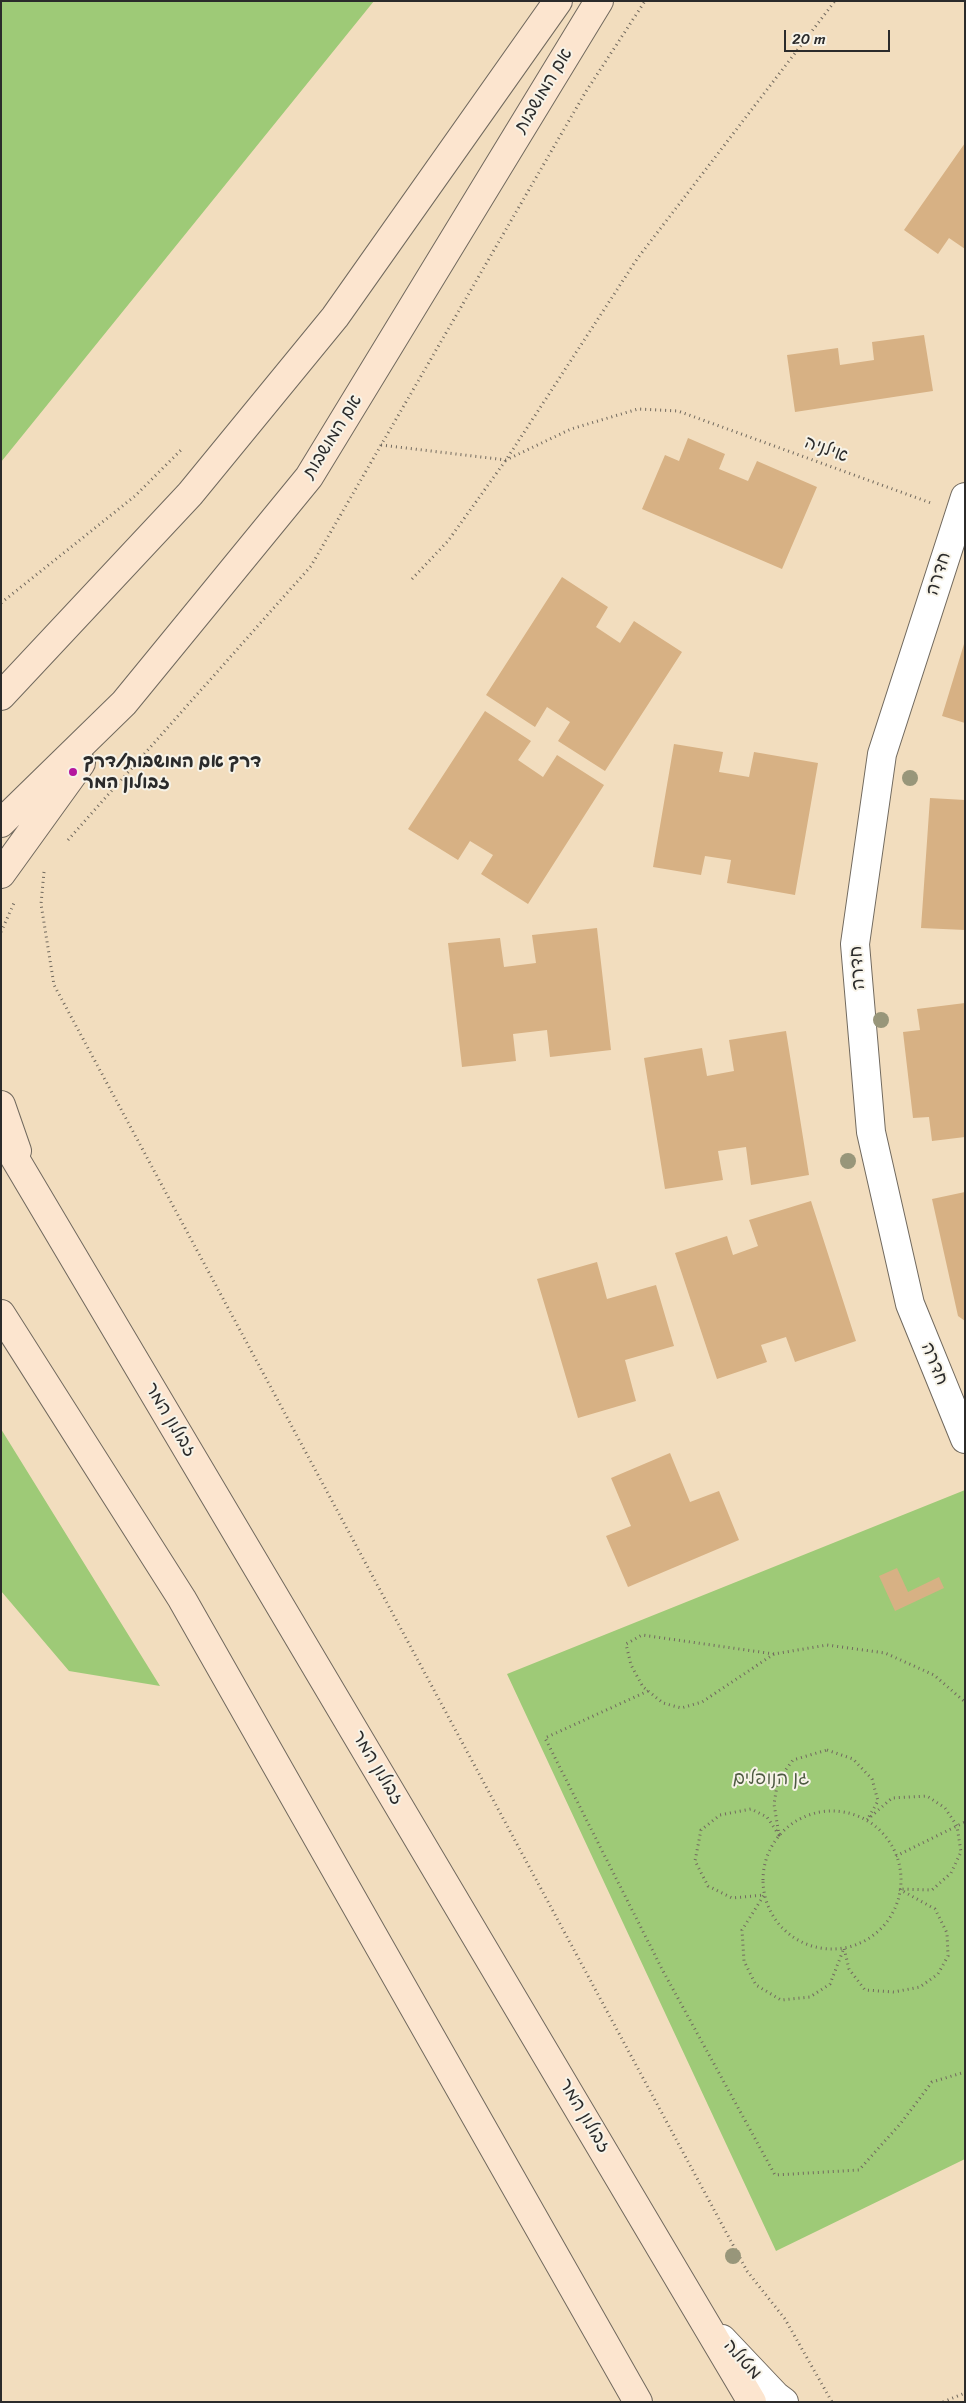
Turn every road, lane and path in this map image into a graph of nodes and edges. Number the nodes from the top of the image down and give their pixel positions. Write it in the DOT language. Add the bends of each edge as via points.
graph roads {
  1 [pos="558,1"];
  2 [pos="599,1"];
  3 [pos="835,1"];
  4 [pos="381,445"];
  5 [pos="183,448"];
  6 [pos="506,460"];
  7 [pos="961,505"];
  8 [pos="412,579"];
  9 [pos="1,603"];
  10 [pos="4,693"];
  11 [pos="124,703"];
  12 [pos="1,822"];
  13 [pos="45,866"];
  14 [pos="1,874"];
  15 [pos="1,1105"];
  16 [pos="1,1135"];
  17 [pos="25,1176"];
  18 [pos="1,1314"];
  19 [pos="965,1439"];
  20 [pos="774,1654"];
  21 [pos="648,1691"];
  22 [pos="965,1702"];
  23 [pos="867,1820"];
  24 [pos="965,1822"];
  25 [pos="958,1826"];
  26 [pos="779,1835"];
  27 [pos="896,1856"];
  28 [pos="900,1890"];
  29 [pos="764,1895"];
  30 [pos="844,1948"];
  31 [pos="965,2072"];
  32 [pos="702,2315"];
  33 [pos="965,2393"];
  34 [pos="638,2402"];
  35 [pos="752,2402"];
  36 [pos="784,2402"];
  37 [pos="832,2402"];
  38 [pos="943,2402"];
  1 -- 10 [label="street" via="335,317 190,494"];
  2 -- 11 [label="street, אם המושבות" via="309,477"];
  3 -- 6 [label="path" via="637,259"];
  4 -- 6 [label="path"];
  5 -- 9 [label="path" via="135,496"];
  6 -- 7 [label="path, אילניה" via="571,429 638,409 678,410"];
  6 -- 8 [label="path" via="448,541"];
  7 -- 19 [label="street, חדרה" via="882,754 855,944 873,1141 910,1304"];
  11 -- 12 [label="street, אם המושבות"];
  11 -- 14 [label="street"];
  13 -- 37 [label="path" via="41,904 54,985 747,2272 785,2319"];
  15 -- 17 [label="street"];
  16 -- 17 [label="street, זבולון המר"];
  17 -- 32 [label="street, זבולון המר"];
  18 -- 34 [label="street" via="182,1599"];
  20 -- 21 [label="path" via="702,1702 681,1708 663,1703"];
  20 -- 21 [label="path" via="642,1636 626,1644 631,1665"];
  20 -- 22 [label="path" via="827,1646 885,1653 934,1675"];
  21 -- 31 [label="path" via="545,1738 663,1971 776,2175 859,2170 932,2082"];
  23 -- 25 [label="path" via="892,1798 927,1796 944,1808"];
  23 -- 26 [label="path" via="844,1812 820,1812 797,1820"];
  23 -- 26 [label="path" via="878,1801 872,1779 853,1759 827,1750 793,1760 778,1780 774,1804"];
  23 -- 27 [label="path" via="884,1834"];
  24 -- 25 [label="path"];
  25 -- 27 [label="path"];
  25 -- 28 [label="path" via="961,1852 952,1873 932,1890"];
  26 -- 29 [label="path" via="770,1849 763,1871"];
  26 -- 29 [label="path" via="767,1817 751,1809 720,1815 701,1830 695,1862 708,1886 732,1898"];
  27 -- 28 [label="path"];
  28 -- 30 [label="path" via="886,1924 867,1939"];
  28 -- 30 [label="path" via="935,1909 947,1933 948,1956 938,1974 920,1987 894,1992 865,1990 849,1969"];
  29 -- 30 [label="path" via="774,1917 790,1935 820,1948"];
  29 -- 30 [label="path" via="742,1930 744,1961 756,1985 781,2000 810,1997 830,1984"];
  32 -- 35 [label="street, זבולון המר"];
  32 -- 36 [label="street, מטולה" via="742,2362"];
  33 -- 38 [label="path"];
}
